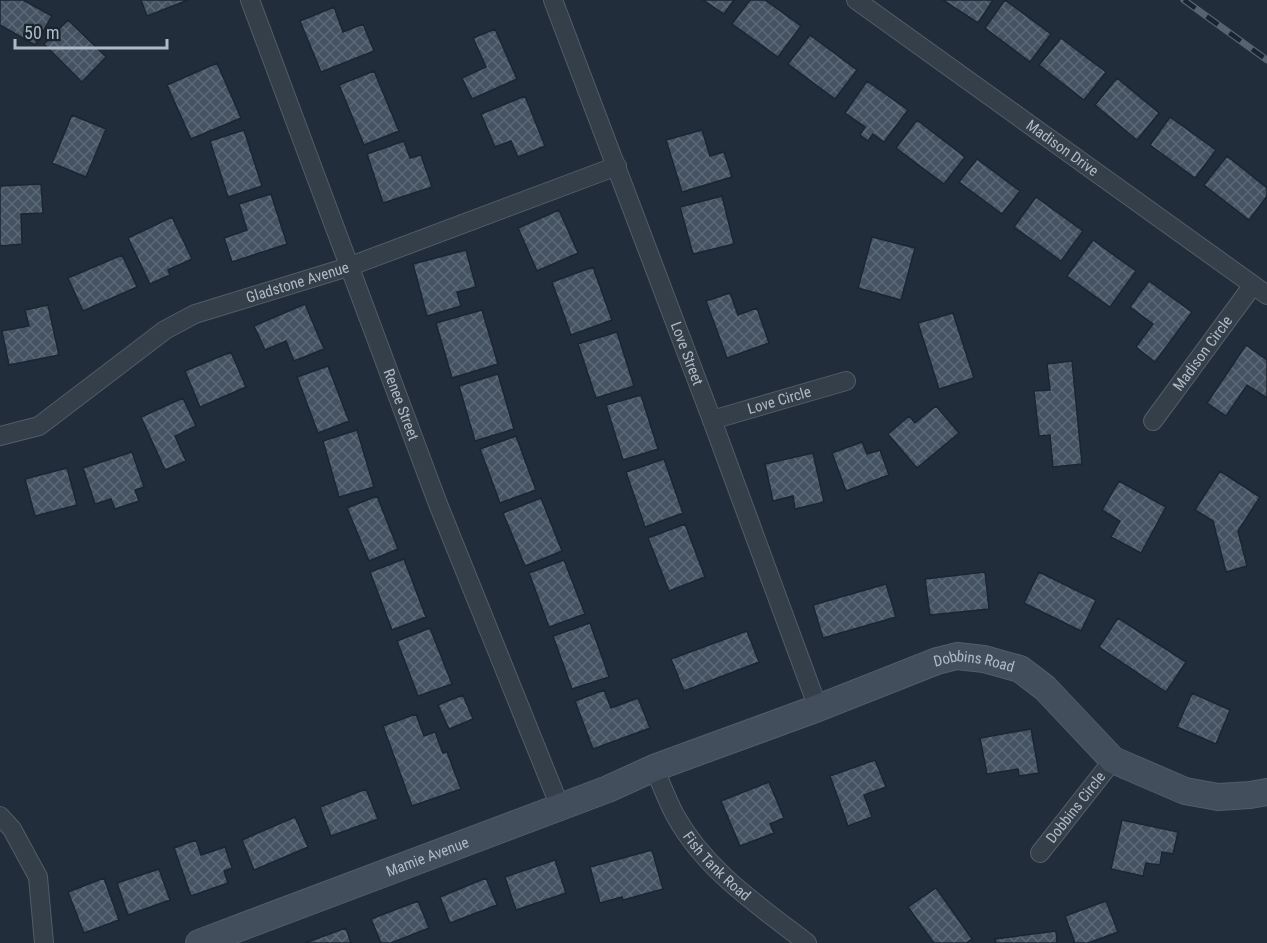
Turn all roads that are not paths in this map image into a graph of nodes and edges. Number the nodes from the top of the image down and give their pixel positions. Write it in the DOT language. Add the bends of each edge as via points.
graph roads {
  1 [pos="250,0"];
  2 [pos="553,0"];
  3 [pos="856,0"];
  4 [pos="617,166"];
  5 [pos="348,267"];
  6 [pos="1260,290"];
  7 [pos="846,381"];
  8 [pos="712,420"];
  9 [pos="1153,421"];
  10 [pos="0,436"];
  11 [pos="818,708"];
  12 [pos="1113,760"];
  13 [pos="654,768"];
  14 [pos="1267,792"];
  15 [pos="560,807"];
  16 [pos="0,816"];
  17 [pos="1040,853"];
  18 [pos="225,938"];
  19 [pos="44,943"];
  20 [pos="199,943"];
  21 [pos="807,943"];
  1 -- 5 [label="street, Renee Street"];
  2 -- 4 [label="street, Love Street"];
  3 -- 6 [label="street, Madison Drive"];
  4 -- 5 [label="street, Gladstone Avenue"];
  4 -- 8 [label="street, Love Street"];
  5 -- 10 [label="street, Gladstone Avenue" via="195,314 165,330 39,426"];
  5 -- 15 [label="street, Renee Street"];
  6 -- 9 [label="street, Madison Circle"];
  7 -- 8 [label="street, Love Circle"];
  8 -- 11 [label="street, Love Street"];
  11 -- 12 [label="street, Dobbins Road" via="937,661 957,656 984,659 1020,669 1045,688"];
  11 -- 13 [label="street, Dobbins Road"];
  12 -- 14 [label="street, Dobbins Road" via="1185,791 1218,797"];
  12 -- 17 [label="street, Dobbins Circle"];
  13 -- 15 [label="street, Mamie Avenue"];
  13 -- 21 [label="street, Fish Tank Road" via="675,815 702,853 732,885"];
  15 -- 18 [label="street, Mamie Avenue"];
  16 -- 19 [label="street" via="12,829 38,877"];
  18 -- 20 [label="street, Mamie Avenue"];
}
